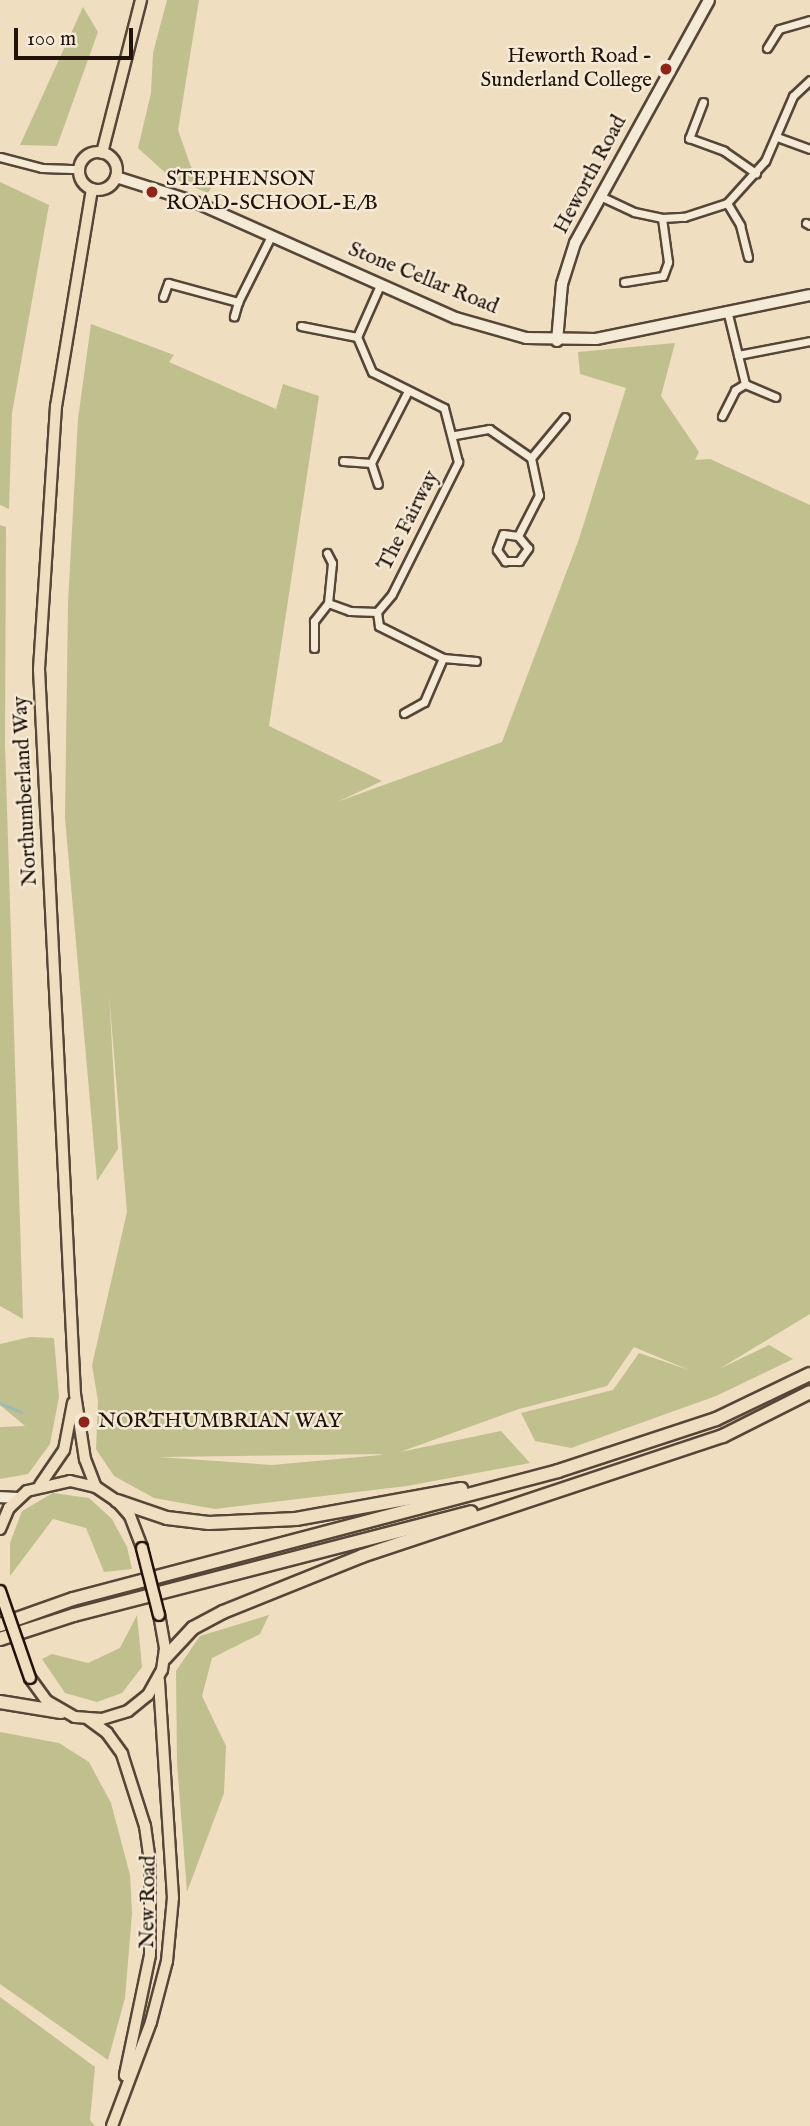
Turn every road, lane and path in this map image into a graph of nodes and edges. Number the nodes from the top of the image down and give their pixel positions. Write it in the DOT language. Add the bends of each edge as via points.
graph roads {
  1 [pos="141,0"];
  2 [pos="709,0"];
  3 [pos="810,20"];
  4 [pos="767,48"];
  5 [pos="810,80"];
  6 [pos="703,102"];
  7 [pos="777,137"];
  8 [pos="810,149"];
  9 [pos="102,153"];
  10 [pos="0,157"];
  11 [pos="79,169"];
  12 [pos="756,173"];
  13 [pos="116,177"];
  14 [pos="92,189"];
  15 [pos="600,196"];
  16 [pos="727,203"];
  17 [pos="662,218"];
  18 [pos="271,236"];
  19 [pos="748,257"];
  20 [pos="624,282"];
  21 [pos="380,285"];
  22 [pos="810,295"];
  23 [pos="163,297"];
  24 [pos="238,302"];
  25 [pos="727,309"];
  26 [pos="234,316"];
  27 [pos="301,326"];
  28 [pos="357,337"];
  29 [pos="557,341"];
  30 [pos="810,341"];
  31 [pos="738,355"];
  32 [pos="744,384"];
  33 [pos="408,391"];
  34 [pos="775,397"];
  35 [pos="722,416"];
  36 [pos="565,417"];
  37 [pos="455,435"];
  38 [pos="531,458"];
  39 [pos="343,461"];
  40 [pos="371,463"];
  41 [pos="378,484"];
  42 [pos="518,536"];
  43 [pos="327,552"];
  44 [pos="328,603"];
  45 [pos="377,612"];
  46 [pos="314,648"];
  47 [pos="443,658"];
  48 [pos="475,661"];
  49 [pos="404,713"];
  50 [pos="810,1374"];
  51 [pos="810,1392"];
  52 [pos="75,1394"];
  53 [pos="558,1471"];
  54 [pos="40,1485"];
  55 [pos="96,1487"];
  56 [pos="556,1490"];
  57 [pos="0,1497"];
  58 [pos="18,1499"];
  59 [pos="117,1501"];
  60 [pos="0,1529"];
  61 [pos="0,1591"];
  62 [pos="0,1625"];
  63 [pos="0,1639"];
  64 [pos="165,1658"];
  65 [pos="159,1679"];
  66 [pos="0,1702"];
  67 [pos="61,1712"];
  68 [pos="88,1719"];
  69 [pos="113,2122"];
  1 -- 9 [label="main road"];
  2 -- 15 [label="street, Heworth Road"];
  3 -- 4 [label="street" via="779,29"];
  5 -- 7 [label="street" via="793,96"];
  6 -- 12 [label="street" via="689,138 723,151"];
  7 -- 8 [label="street"];
  7 -- 12 [label="street"];
  9 -- 11 [label="main road" via="85,157"];
  9 -- 13 [label="main road" via="113,160"];
  10 -- 11 [label="street" via="42,168"];
  11 -- 14 [label="main road" via="81,181"];
  12 -- 16 [label="street"];
  13 -- 14 [label="main road" via="108,188"];
  13 -- 18 [label="street, Stone Cellar Road" via="182,197"];
  14 -- 52 [label="main road, Northumberland Way" via="56,406 39,669"];
  15 -- 17 [label="street" via="634,212"];
  15 -- 29 [label="street, Heworth Road" via="566,265"];
  16 -- 17 [label="street" via="684,217"];
  16 -- 19 [label="street" via="740,225"];
  17 -- 20 [label="street" via="668,262 663,276"];
  18 -- 21 [label="street, Stone Cellar Road"];
  18 -- 24 [label="street"];
  21 -- 28 [label="street"];
  21 -- 29 [label="street, Stone Cellar Road" via="489,329"];
  22 -- 25 [label="street, Stone Cellar Road"];
  23 -- 24 [label="street" via="168,282"];
  24 -- 26 [label="street"];
  25 -- 29 [label="street, Stone Cellar Road" via="628,333"];
  25 -- 31 [label="street"];
  27 -- 28 [label="street"];
  28 -- 33 [label="street, The Fairway" via="372,372"];
  30 -- 31 [label="street"];
  31 -- 32 [label="street"];
  32 -- 34 [label="street"];
  32 -- 35 [label="street" via="735,390"];
  33 -- 37 [label="street, The Fairway" via="444,408"];
  33 -- 40 [label="street"];
  36 -- 38 [label="street"];
  37 -- 38 [label="street" via="489,429"];
  37 -- 45 [label="street, The Fairway" via="458,462 392,594"];
  38 -- 42 [label="street" via="539,495"];
  39 -- 40 [label="street"];
  40 -- 41 [label="street"];
  42 -- 42 [label="street" via="503,534 497,550 505,561 519,561 528,548"];
  43 -- 44 [label="street" via="332,563"];
  44 -- 45 [label="street" via="350,611"];
  44 -- 46 [label="street" via="314,621"];
  45 -- 47 [label="street" via="379,625"];
  47 -- 48 [label="street"];
  47 -- 49 [label="street" via="427,706"];
  50 -- 53 [label="highway" via="716,1419"];
  51 -- 56 [label="highway" via="723,1436"];
  52 -- 54 [label="main road, Northumberland Way" via="64,1450"];
  52 -- 55 [label="main road, Northumberland Way" via="85,1459"];
  53 -- 59 [label="highway" via="296,1519 209,1522 167,1518"];
  53 -- 62 [label="highway" via="73,1599"];
  54 -- 55 [label="main road" via="71,1481"];
  54 -- 58 [label="main road"];
  55 -- 59 [label="main road"];
  56 -- 63 [label="highway" via="87,1612"];
  56 -- 64 [label="highway" via="362,1556 223,1612 192,1628"];
  57 -- 58 [label="street"];
  58 -- 60 [label="main road"];
  59 -- 64 [label="main road, bridge" via="130,1516 142,1548"];
  61 -- 67 [label="main road, bridge" via="30,1678"];
  64 -- 65 [label="main road"];
  65 -- 68 [label="main road" via="128,1711"];
  65 -- 69 [label="main road, New Road" via="173,1898 167,1961 151,2022"];
  66 -- 67 [label="highway"];
  67 -- 68 [label="main road"];
  68 -- 69 [label="main road, New Road" via="112,1739 126,1766 145,1826 153,1894 145,1986"];
}
